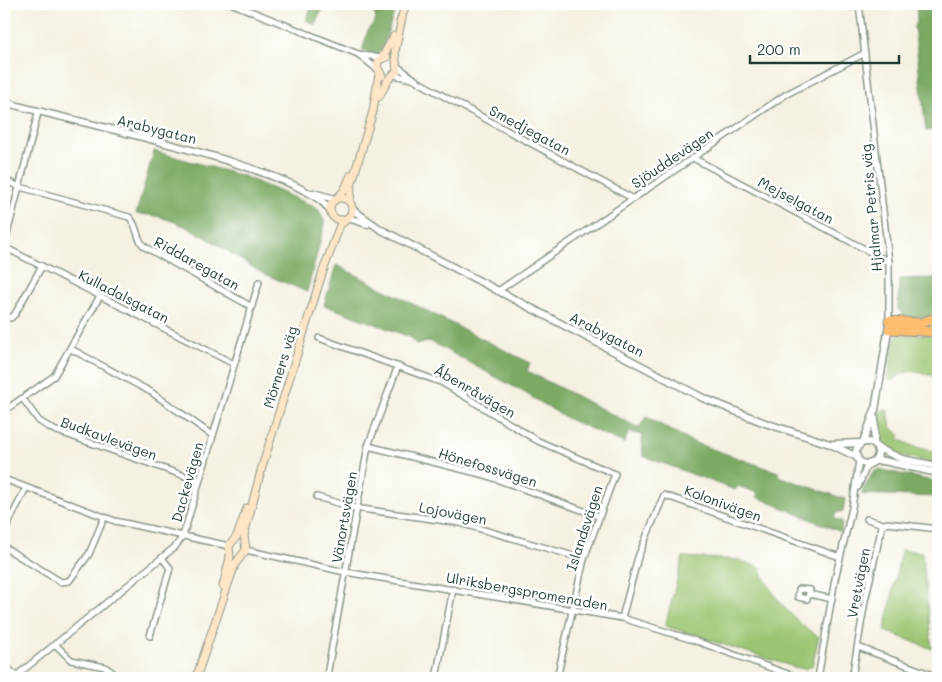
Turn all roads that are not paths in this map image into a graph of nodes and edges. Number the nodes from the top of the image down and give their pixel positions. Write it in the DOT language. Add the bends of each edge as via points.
graph roads {
  1 [pos="233,4"];
  2 [pos="406,4"];
  3 [pos="859,4"];
  4 [pos="402,18"];
  5 [pos="865,53"];
  6 [pos="358,54"];
  7 [pos="382,58"];
  8 [pos="396,63"];
  9 [pos="378,71"];
  10 [pos="393,76"];
  11 [pos="417,81"];
  12 [pos="4,102"];
  13 [pos="373,111"];
  14 [pos="38,113"];
  15 [pos="362,144"];
  16 [pos="693,158"];
  17 [pos="4,180"];
  18 [pos="20,187"];
  19 [pos="300,189"];
  20 [pos="632,198"];
  21 [pos="336,199"];
  22 [pos="350,201"];
  23 [pos="353,210"];
  24 [pos="332,214"];
  25 [pos="347,219"];
  26 [pos="380,229"];
  27 [pos="4,246"];
  28 [pos="889,262"];
  29 [pos="42,266"];
  30 [pos="322,274"];
  31 [pos="259,282"];
  32 [pos="498,292"];
  33 [pos="100,296"];
  34 [pos="252,307"];
  35 [pos="4,316"];
  36 [pos="938,317"];
  37 [pos="889,324"];
  38 [pos="938,332"];
  39 [pos="319,338"];
  40 [pos="70,349"];
  41 [pos="234,364"];
  42 [pos="398,366"];
  43 [pos="23,399"];
  44 [pos="875,410"];
  45 [pos="4,411"];
  46 [pos="212,434"];
  47 [pos="862,443"];
  48 [pos="830,444"];
  49 [pos="368,446"];
  50 [pos="876,446"];
  51 [pos="858,458"];
  52 [pos="873,462"];
  53 [pos="938,466"];
  54 [pos="262,467"];
  55 [pos="938,473"];
  56 [pos="615,474"];
  57 [pos="4,479"];
  58 [pos="198,482"];
  59 [pos="26,488"];
  60 [pos="855,494"];
  61 [pos="317,498"];
  62 [pos="355,508"];
  63 [pos="598,516"];
  64 [pos="104,518"];
  65 [pos="866,519"];
  66 [pos="883,524"];
  67 [pos="938,529"];
  68 [pos="4,532"];
  69 [pos="183,536"];
  70 [pos="235,540"];
  71 [pos="4,546"];
  72 [pos="245,546"];
  73 [pos="229,549"];
  74 [pos="240,556"];
  75 [pos="840,557"];
  76 [pos="162,558"];
  77 [pos="584,559"];
  78 [pos="345,572"];
  79 [pos="453,589"];
  80 [pos="809,594"];
  81 [pos="832,598"];
  82 [pos="572,609"];
  83 [pos="622,618"];
  84 [pos="212,627"];
  85 [pos="150,636"];
  86 [pos="55,644"];
  87 [pos="858,646"];
  88 [pos="4,664"];
  89 [pos="327,675"];
  90 [pos="938,677"];
  91 [pos="120,678"];
  92 [pos="196,678"];
  93 [pos="436,678"];
  94 [pos="557,678"];
  95 [pos="799,678"];
  96 [pos="818,678"];
  97 [pos="852,678"];
  1 -- 6 [label="street"];
  2 -- 4 [label="main road"];
  3 -- 5 [label="street, Hjalmar Petris väg"];
  4 -- 7 [label="main road"];
  4 -- 8 [label="main road"];
  5 -- 16 [label="street, Sjöuddevägen" via="785,95"];
  5 -- 28 [label="street, Hjalmar Petris väg"];
  6 -- 7 [label="street"];
  6 -- 9 [label="street"];
  7 -- 8 [label="main road" via="390,57"];
  7 -- 9 [label="main road"];
  8 -- 10 [label="main road"];
  8 -- 11 [label="street, Smedjegatan"];
  9 -- 10 [label="main road" via="384,77"];
  9 -- 13 [label="main road"];
  10 -- 11 [label="street, Smedjegatan"];
  10 -- 13 [label="main road"];
  11 -- 20 [label="street, Smedjegatan"];
  12 -- 14 [label="street, Arabygatan"];
  13 -- 15 [label="main road"];
  14 -- 18 [label="street"];
  14 -- 19 [label="street, Arabygatan" via="219,157 270,174"];
  15 -- 21 [label="main road" via="344,191"];
  15 -- 22 [label="main road"];
  16 -- 20 [label="street, Sjöuddevägen"];
  16 -- 28 [label="street, Mejselgatan"];
  17 -- 18 [label="street, Riddaregatan"];
  18 -- 27 [label="street"];
  18 -- 34 [label="street, Riddaregatan" via="129,217 135,223 139,242 144,247"];
  19 -- 21 [label="street, Arabygatan"];
  19 -- 24 [label="street, Arabygatan" via="324,203"];
  20 -- 32 [label="street, Sjöuddevägen"];
  21 -- 22 [label="main road"];
  21 -- 24 [label="main road" via="331,204"];
  22 -- 23 [label="main road"];
  23 -- 25 [label="main road"];
  23 -- 26 [label="street, Arabygatan"];
  24 -- 25 [label="main road"];
  24 -- 30 [label="main road, Mörners väg" via="333,230"];
  25 -- 26 [label="street, Arabygatan"];
  25 -- 30 [label="main road, Mörners väg" via="340,225"];
  26 -- 32 [label="street, Arabygatan"];
  27 -- 29 [label="street, Kulladalsgatan"];
  28 -- 37 [label="street, Hjalmar Petris väg"];
  29 -- 33 [label="street, Kulladalsgatan"];
  29 -- 35 [label="street" via="15,314 11,318"];
  30 -- 54 [label="main road, Mörners väg"];
  31 -- 34 [label="street, Dackevägen"];
  32 -- 48 [label="street, Arabygatan" via="703,398 765,424"];
  33 -- 40 [label="street"];
  33 -- 41 [label="street, Kulladalsgatan"];
  34 -- 41 [label="street, Dackevägen"];
  36 -- 37 [label="highway" via="921,323"];
  37 -- 38 [label="highway"];
  37 -- 44 [label="street, Hjalmar Petris väg"];
  39 -- 42 [label="street, Åbenråvägen"];
  40 -- 43 [label="street" via="54,376"];
  40 -- 46 [label="street" via="151,392"];
  41 -- 46 [label="street, Dackevägen"];
  42 -- 49 [label="street, Vänortsvägen"];
  42 -- 56 [label="street, Åbenråvägen" via="443,383 538,441"];
  43 -- 45 [label="street"];
  43 -- 58 [label="street, Budkavlevägen" via="39,421 54,430"];
  44 -- 47 [label="street, Hjalmar Petris väg"];
  44 -- 50 [label="street, Hjalmar Petris väg"];
  46 -- 58 [label="street, Dackevägen"];
  47 -- 48 [label="street, Arabygatan"];
  47 -- 50 [label="street"];
  47 -- 51 [label="street" via="856,450"];
  48 -- 51 [label="street, Arabygatan"];
  49 -- 62 [label="street, Vänortsvägen"];
  49 -- 63 [label="street, Hönefossvägen" via="485,475"];
  50 -- 52 [label="street" via="878,455"];
  50 -- 53 [label="street" via="897,457"];
  51 -- 52 [label="street" via="864,464"];
  51 -- 60 [label="street"];
  52 -- 55 [label="street" via="884,461"];
  52 -- 60 [label="street" via="864,472"];
  54 -- 70 [label="main road, Mörners väg"];
  54 -- 72 [label="main road, Mörners väg"];
  56 -- 63 [label="street, Islandsvägen"];
  57 -- 59 [label="street"];
  58 -- 69 [label="street, Dackevägen"];
  59 -- 64 [label="street"];
  59 -- 68 [label="street"];
  60 -- 75 [label="street"];
  61 -- 62 [label="street, Lojovägen"];
  62 -- 77 [label="street, Lojovägen" via="460,522"];
  62 -- 78 [label="street, Vänortsvägen"];
  63 -- 77 [label="street, Islandsvägen"];
  64 -- 69 [label="street"];
  64 -- 71 [label="street" via="89,554 69,581 61,582"];
  65 -- 66 [label="street"];
  66 -- 67 [label="street"];
  66 -- 87 [label="street, Vretvägen" via="868,583"];
  69 -- 73 [label="street"];
  69 -- 76 [label="street, Dackevägen"];
  70 -- 72 [label="main road"];
  70 -- 73 [label="main road"];
  72 -- 74 [label="main road"];
  72 -- 78 [label="street, Ulriksbergspromenaden"];
  73 -- 74 [label="main road" via="234,556"];
  73 -- 84 [label="main road" via="229,562"];
  74 -- 84 [label="main road"];
  75 -- 81 [label="street"];
  75 -- 83 [label="street, Kolonivägen" via="664,495 638,557"];
  76 -- 85 [label="street" via="170,568"];
  76 -- 86 [label="street, Dackevägen"];
  77 -- 82 [label="street, Islandsvägen"];
  78 -- 79 [label="street, Ulriksbergspromenaden"];
  78 -- 89 [label="street, Vänortsvägen"];
  79 -- 82 [label="street, Ulriksbergspromenaden"];
  79 -- 93 [label="street"];
  80 -- 81 [label="street"];
  81 -- 96 [label="street"];
  82 -- 83 [label="street, Ulriksbergspromenaden"];
  82 -- 94 [label="street, Islandsvägen"];
  83 -- 95 [label="street, Ulriksbergspromenaden"];
  84 -- 92 [label="main road"];
  86 -- 88 [label="street, Dackevägen" via="16,676"];
  86 -- 91 [label="street" via="71,660 105,667"];
  87 -- 90 [label="street"];
  87 -- 97 [label="street, Vretvägen"];
}
